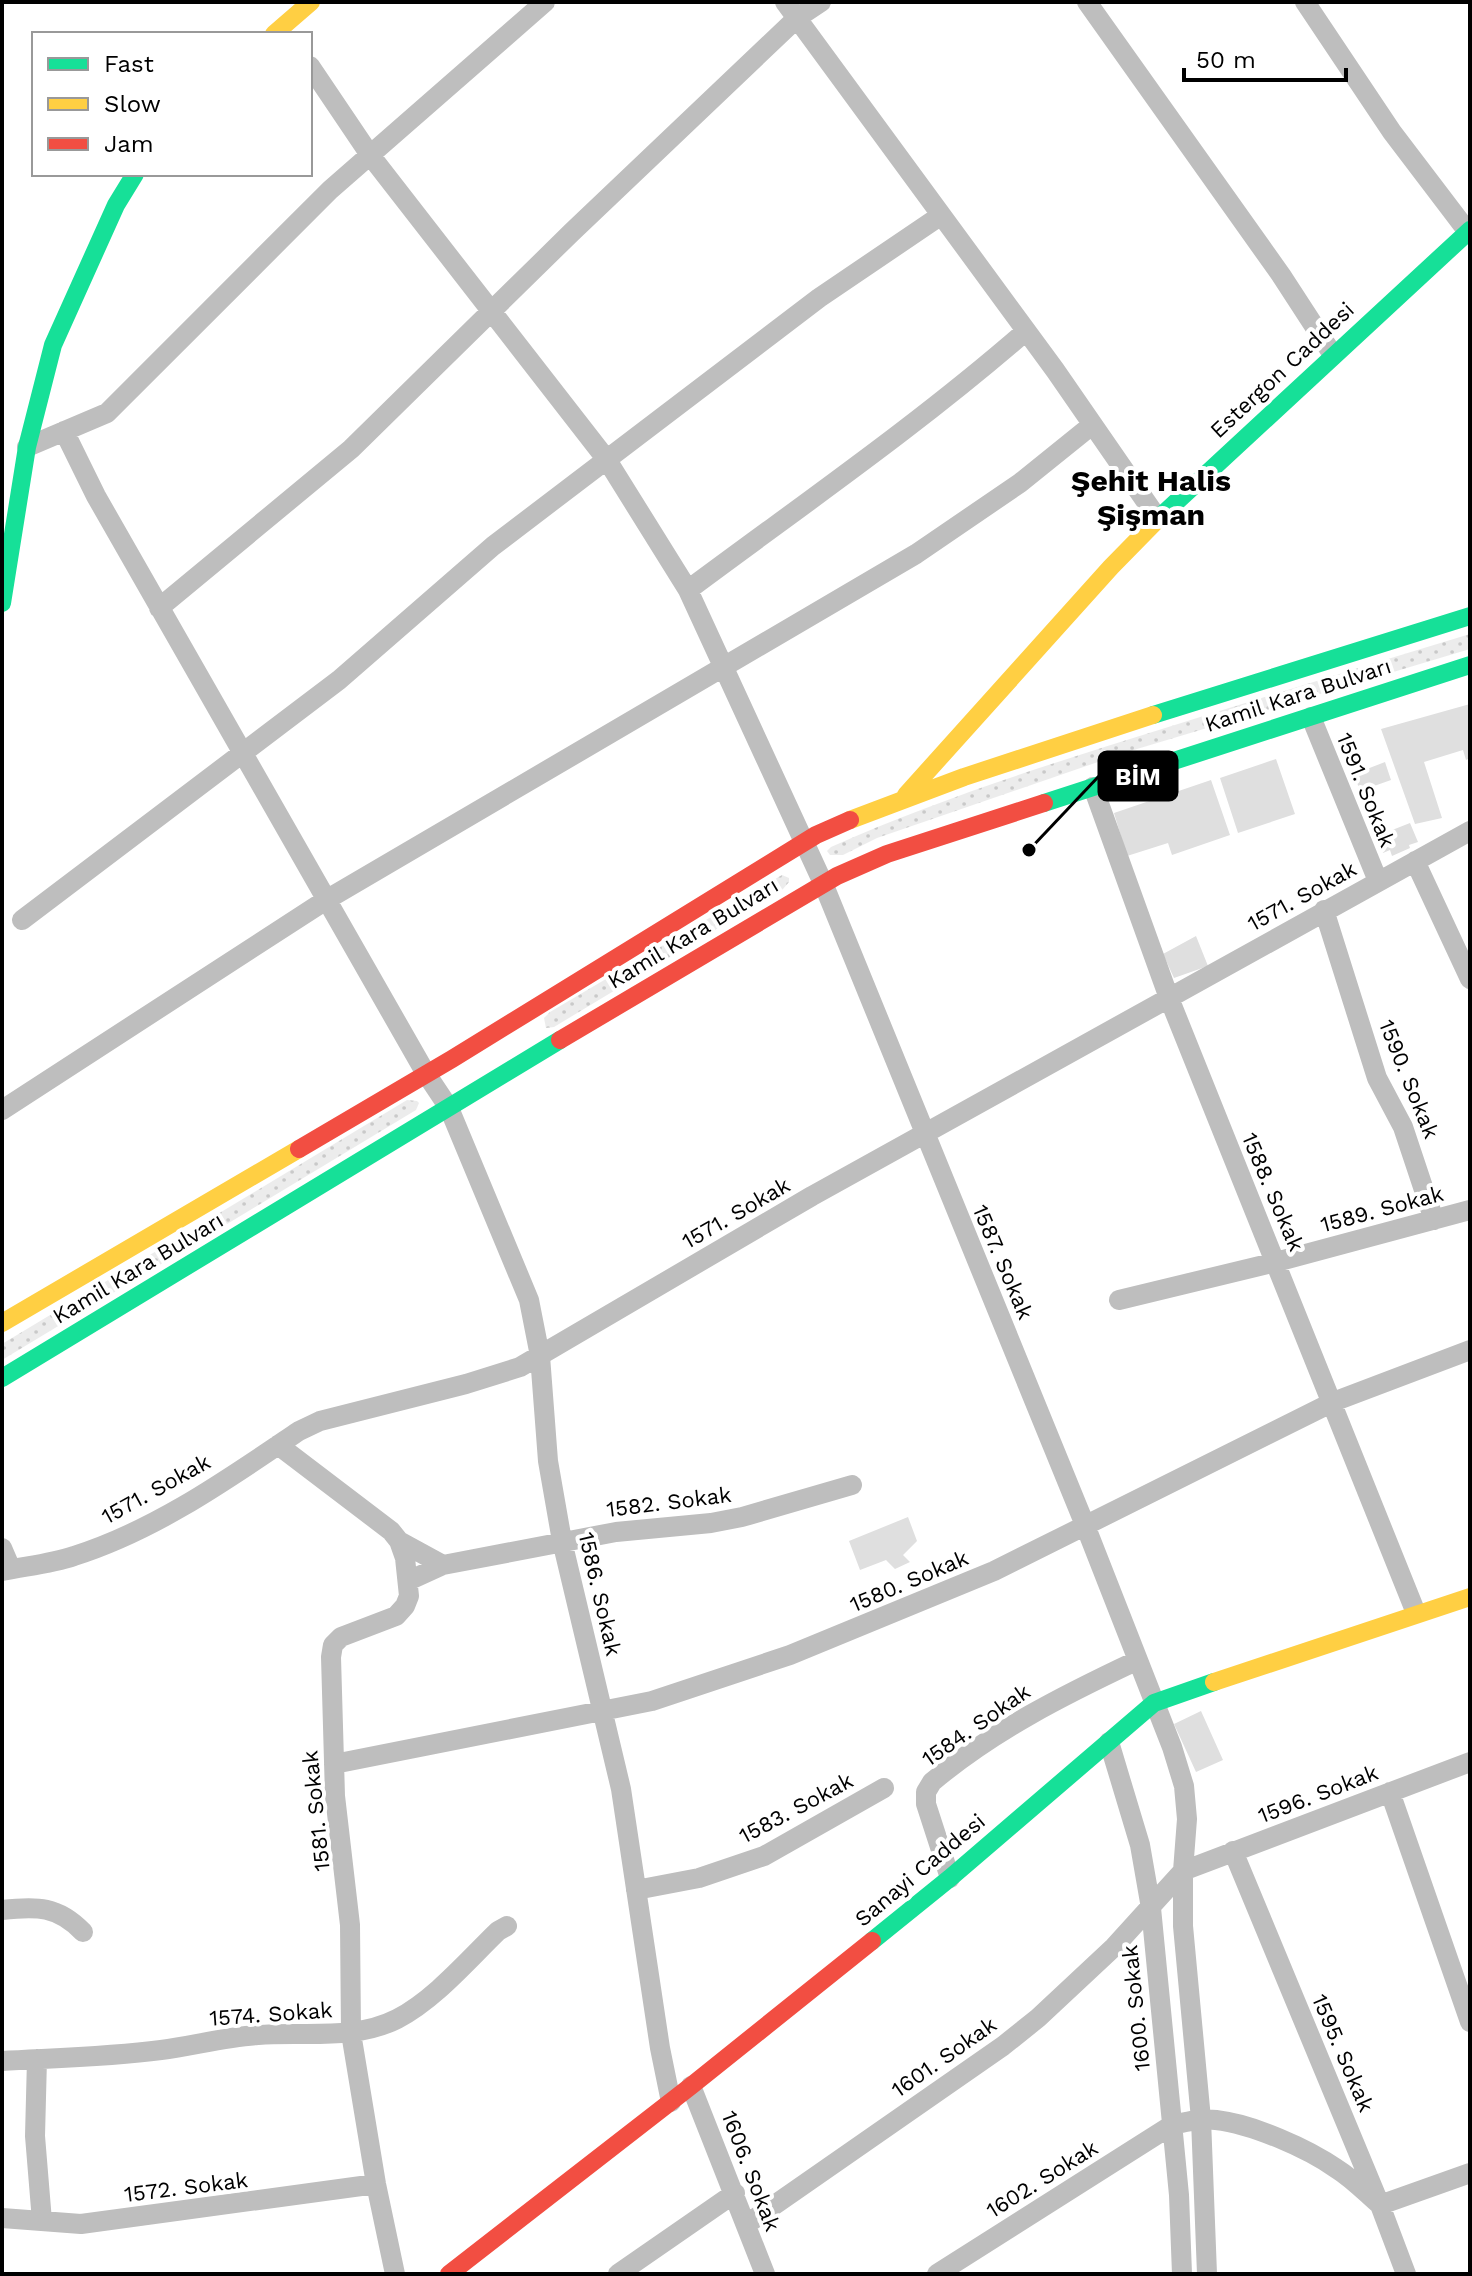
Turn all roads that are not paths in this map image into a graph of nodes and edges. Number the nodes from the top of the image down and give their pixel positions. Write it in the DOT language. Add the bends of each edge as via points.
graph roads {
  1 [pos="311,2"];
  2 [pos="545,2"];
  3 [pos="821,2"];
  4 [pos="1087,2"];
  5 [pos="1305,2"];
  6 [pos="791,10"];
  7 [pos="281,32"];
  8 [pos="312,69"];
  9 [pos="370,155"];
  10 [pos="134,176"];
  11 [pos="940,216"];
  12 [pos="1469,231"];
  13 [pos="492,310"];
  14 [pos="1026,331"];
  15 [pos="1333,355"];
  16 [pos="1092,425"];
  17 [pos="64,431"];
  18 [pos="27,447"];
  19 [pos="607,460"];
  20 [pos="1158,519"];
  21 [pos="688,590"];
  22 [pos="2,603"];
  23 [pos="159,608"];
  24 [pos="1470,616"];
  25 [pos="1470,665"];
  26 [pos="723,667"];
  27 [pos="1311,717"];
  28 [pos="242,754"];
  29 [pos="1093,787"];
  30 [pos="904,798"];
  31 [pos="1470,831"];
  32 [pos="804,841"];
  33 [pos="1415,861"];
  34 [pos="1378,881"];
  35 [pos="823,883"];
  36 [pos="326,900"];
  37 [pos="1324,910"];
  38 [pos="22,920"];
  39 [pos="1470,979"];
  40 [pos="1169,998"];
  41 [pos="425,1072"];
  42 [pos="449,1108"];
  43 [pos="2,1110"];
  44 [pos="923,1134"];
  45 [pos="1470,1210"];
  46 [pos="1434,1220"];
  47 [pos="1276,1262"];
  48 [pos="1119,1300"];
  49 [pos="2,1323"];
  50 [pos="1470,1350"];
  51 [pos="540,1356"];
  52 [pos="2,1378"];
  53 [pos="1333,1402"];
  54 [pos="278,1445"];
  55 [pos="852,1485"];
  56 [pos="1085,1525"];
  57 [pos="399,1541"];
  58 [pos="562,1541"];
  59 [pos="2,1548"];
  60 [pos="443,1565"];
  61 [pos="7,1570"];
  62 [pos="408,1581"];
  63 [pos="1470,1597"];
  64 [pos="1416,1613"];
  65 [pos="1136,1661"];
  66 [pos="1154,1703"];
  67 [pos="603,1711"];
  68 [pos="1109,1742"];
  69 [pos="1470,1762"];
  70 [pos="334,1764"];
  71 [pos="884,1788"];
  72 [pos="1390,1792"];
  73 [pos="1233,1851"];
  74 [pos="1183,1871"];
  75 [pos="950,1878"];
  76 [pos="636,1890"];
  77 [pos="1151,1908"];
  78 [pos="2,1910"];
  79 [pos="507,1926"];
  80 [pos="83,1932"];
  81 [pos="1470,2022"];
  82 [pos="351,2033"];
  83 [pos="37,2059"];
  84 [pos="2,2061"];
  85 [pos="691,2086"];
  86 [pos="671,2102"];
  87 [pos="1201,2119"];
  88 [pos="1172,2125"];
  89 [pos="1470,2173"];
  90 [pos="376,2184"];
  91 [pos="735,2193"];
  92 [pos="1380,2205"];
  93 [pos="2,2218"];
  94 [pos="42,2221"];
  95 [pos="747,2224"];
  96 [pos="395,2274"];
  97 [pos="449,2274"];
  98 [pos="618,2274"];
  99 [pos="765,2274"];
  100 [pos="937,2274"];
  101 [pos="1182,2274"];
  102 [pos="1207,2274"];
  103 [pos="1406,2274"];
  1 -- 7 [label="main road"];
  2 -- 9 [label="street"];
  3 -- 6 [label="street"];
  4 -- 15 [label="street"];
  5 -- 12 [label="street" via="1392,132"];
  6 -- 11 [label="street"];
  6 -- 13 [label="street"];
  8 -- 9 [label="street, 1587. Sokak"];
  9 -- 13 [label="street, 1587. Sokak"];
  9 -- 17 [label="street" via="107,413"];
  10 -- 18 [label="main road" via="53,345"];
  11 -- 14 [label="street"];
  11 -- 19 [label="street" via="819,298"];
  12 -- 15 [label="main road, Estergon Caddesi"];
  13 -- 19 [label="street, 1587. Sokak"];
  13 -- 23 [label="street" via="351,449"];
  14 -- 16 [label="street"];
  14 -- 21 [label="street" via="868,460"];
  15 -- 20 [label="main road, Estergon Caddesi"];
  16 -- 20 [label="street"];
  16 -- 26 [label="street" via="1020,483 916,554"];
  17 -- 18 [label="street"];
  17 -- 23 [label="street, 1586. Sokak"];
  18 -- 22 [label="main road"];
  19 -- 21 [label="street, 1587. Sokak"];
  19 -- 28 [label="street" via="493,546 339,680"];
  20 -- 30 [label="main road, Estergon Caddesi"];
  21 -- 26 [label="street, 1587. Sokak"];
  23 -- 28 [label="street, 1586. Sokak"];
  24 -- 30 [label="main road, Kamil Kara Bulvarı"];
  25 -- 27 [label="main road, Kamil Kara Bulvarı"];
  26 -- 32 [label="street, 1587. Sokak"];
  26 -- 36 [label="street"];
  27 -- 29 [label="main road, Kamil Kara Bulvarı"];
  27 -- 34 [label="street, 1591. Sokak"];
  28 -- 36 [label="street, 1586. Sokak"];
  28 -- 38 [label="street"];
  29 -- 35 [label="main road, Kamil Kara Bulvarı" via="887,854"];
  29 -- 40 [label="street, 1588. Sokak"];
  30 -- 32 [label="main road, Kamil Kara Bulvarı"];
  31 -- 33 [label="street, 1571. Sokak"];
  32 -- 35 [label="street, 1587. Sokak"];
  32 -- 41 [label="main road, Kamil Kara Bulvarı"];
  33 -- 34 [label="street, 1571. Sokak"];
  33 -- 39 [label="street"];
  34 -- 37 [label="street, 1571. Sokak"];
  35 -- 42 [label="main road, Kamil Kara Bulvarı"];
  35 -- 44 [label="street, 1587. Sokak"];
  36 -- 41 [label="street, 1586. Sokak"];
  36 -- 43 [label="street"];
  37 -- 40 [label="street, 1571. Sokak"];
  37 -- 46 [label="street, 1590. Sokak" via="1377,1078 1403,1127"];
  40 -- 44 [label="street, 1571. Sokak"];
  40 -- 47 [label="street, 1588. Sokak"];
  41 -- 42 [label="street, 1586. Sokak"];
  41 -- 49 [label="main road, Kamil Kara Bulvarı"];
  42 -- 51 [label="street, 1586. Sokak" via="529,1300"];
  42 -- 52 [label="main road, Kamil Kara Bulvarı"];
  44 -- 51 [label="street, 1571. Sokak"];
  44 -- 56 [label="street, 1587. Sokak"];
  45 -- 46 [label="street, 1589. Sokak"];
  46 -- 47 [label="street, 1589. Sokak"];
  47 -- 48 [label="street, 1589. Sokak"];
  47 -- 53 [label="street, 1588. Sokak"];
  50 -- 53 [label="street, 1580. Sokak"];
  51 -- 54 [label="street, 1571. Sokak" via="502,1373 320,1421"];
  51 -- 58 [label="street, 1586. Sokak" via="548,1461"];
  53 -- 56 [label="street, 1580. Sokak"];
  53 -- 64 [label="street, 1588. Sokak"];
  54 -- 57 [label="street"];
  54 -- 61 [label="street, 1571. Sokak" via="139,1530 72,1557"];
  55 -- 58 [label="street, 1582. Sokak" via="711,1523"];
  56 -- 65 [label="street, 1587. Sokak"];
  56 -- 67 [label="street, 1580. Sokak" via="994,1571 835,1637 681,1691"];
  57 -- 60 [label="street"];
  57 -- 62 [label="street"];
  58 -- 60 [label="street, 1582. Sokak"];
  58 -- 67 [label="street, 1586. Sokak"];
  59 -- 61 [label="street"];
  60 -- 62 [label="street, 1582. Sokak"];
  62 -- 70 [label="street, 1581. Sokak" via="409,1596 396,1616 333,1645"];
  63 -- 64 [label="main road, Sanayi Caddesi"];
  64 -- 66 [label="main road, Sanayi Caddesi"];
  65 -- 66 [label="street, 1587. Sokak"];
  65 -- 75 [label="street, 1584. Sokak" via="1047,1703 932,1782 926,1804"];
  66 -- 68 [label="main road, Sanayi Caddesi"];
  66 -- 74 [label="street, 1587. Sokak" via="1184,1786"];
  67 -- 70 [label="street, 1580. Sokak"];
  67 -- 76 [label="street, 1586. Sokak"];
  68 -- 75 [label="main road, Sanayi Caddesi"];
  68 -- 77 [label="street, 1600. Sokak" via="1140,1845"];
  69 -- 72 [label="street, 1596. Sokak"];
  70 -- 82 [label="street, 1581. Sokak" via="350,1925"];
  71 -- 76 [label="street, 1583. Sokak" via="764,1856 699,1878"];
  72 -- 73 [label="street, 1596. Sokak"];
  72 -- 81 [label="street"];
  73 -- 74 [label="street, 1596. Sokak"];
  73 -- 92 [label="street, 1595. Sokak"];
  74 -- 77 [label="street, 1601. Sokak"];
  74 -- 87 [label="street, 1587. Sokak"];
  75 -- 85 [label="main road, Sanayi Caddesi"];
  76 -- 86 [label="street, 1586. Sokak"];
  77 -- 88 [label="street, 1600. Sokak"];
  77 -- 95 [label="street, 1601. Sokak" via="1074,1986 1003,2046"];
  78 -- 80 [label="street" via="59,1912"];
  79 -- 82 [label="street, 1574. Sokak" via="413,2009 386,2024"];
  82 -- 83 [label="street, 1574. Sokak" via="257,2035 128,2054"];
  82 -- 90 [label="street, 1581. Sokak"];
  83 -- 84 [label="street, 1574. Sokak"];
  83 -- 94 [label="street" via="35,2136"];
  85 -- 86 [label="main road, Sanayi Caddesi"];
  85 -- 91 [label="street, 1606. Sokak"];
  86 -- 97 [label="main road, Sanayi Caddesi"];
  87 -- 88 [label="street"];
  87 -- 92 [label="street" via="1240,2126 1301,2149 1340,2170"];
  87 -- 102 [label="street, 1587. Sokak"];
  88 -- 100 [label="street, 1602. Sokak"];
  88 -- 101 [label="street, 1600. Sokak"];
  89 -- 92 [label="street"];
  90 -- 94 [label="street, 1572. Sokak" via="81,2224"];
  90 -- 96 [label="street, 1581. Sokak"];
  91 -- 95 [label="street, 1606. Sokak"];
  91 -- 98 [label="street"];
  92 -- 103 [label="street, 1595. Sokak"];
  93 -- 94 [label="street, 1572. Sokak"];
  95 -- 99 [label="street, 1606. Sokak"];
}
